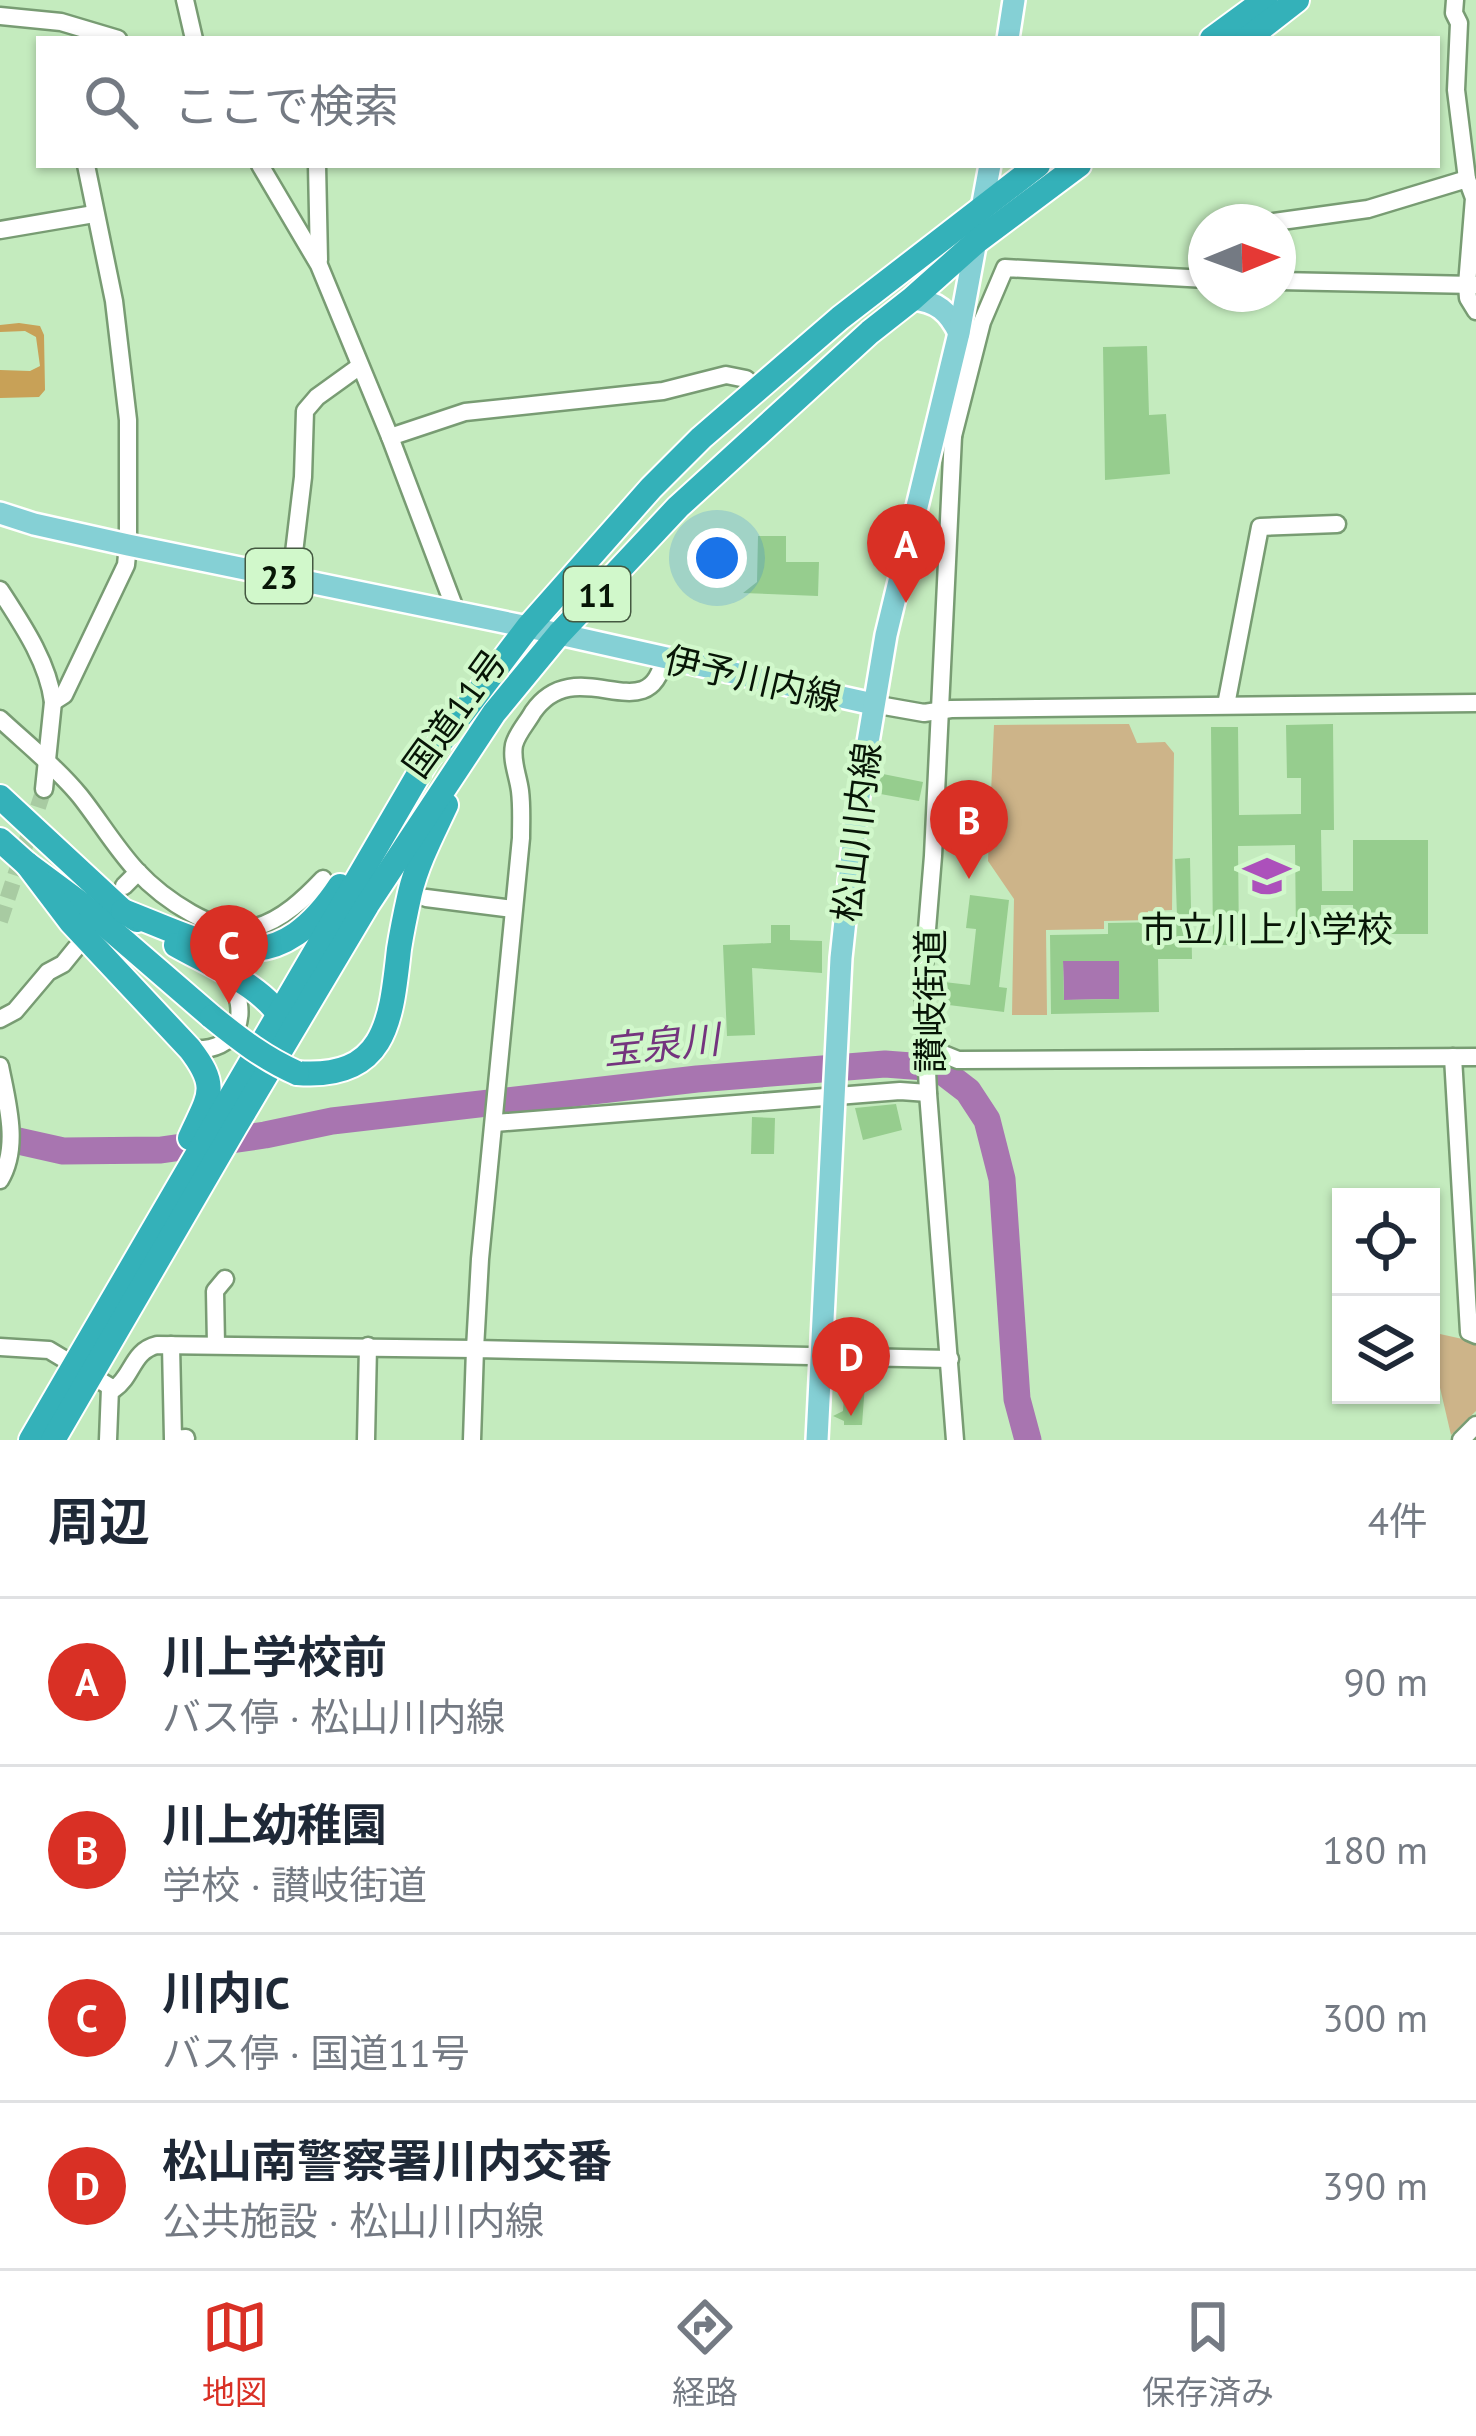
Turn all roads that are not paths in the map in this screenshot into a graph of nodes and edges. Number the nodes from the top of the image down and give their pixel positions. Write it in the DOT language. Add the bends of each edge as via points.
graph roads {
  1 [pos="185,0"];
  2 [pos="1014,0"];
  3 [pos="1264,0"];
  4 [pos="1297,0"];
  5 [pos="1455,0"];
  6 [pos="0,16"];
  7 [pos="84,33"];
  8 [pos="193,36"];
  9 [pos="1008,36"];
  10 [pos="1216,36"];
  11 [pos="1251,36"];
  12 [pos="86,168"];
  13 [pos="262,168"];
  14 [pos="317,168"];
  15 [pos="990,168"];
  16 [pos="1034,168"];
  17 [pos="1075,168"];
  18 [pos="1467,179"];
  19 [pos="1475,198"];
  20 [pos="984,207"];
  21 [pos="94,214"];
  22 [pos="1296,219"];
  23 [pos="0,230"];
  24 [pos="976,242"];
  25 [pos="319,265"];
  26 [pos="1188,278"];
  27 [pos="1296,281"];
  28 [pos="1472,285"];
  29 [pos="912,299"];
  30 [pos="1476,311"];
  31 [pos="959,333"];
  32 [pos="360,366"];
  33 [pos="756,389"];
  34 [pos="945,435"];
  35 [pos="390,437"];
  36 [pos="0,513"];
  37 [pos="1337,524"];
  38 [pos="128,545"];
  39 [pos="291,578"];
  40 [pos="0,590"];
  41 [pos="458,614"];
  42 [pos="528,627"];
  43 [pos="559,634"];
  44 [pos="664,658"];
  45 [pos="53,702"];
  46 [pos="1476,703"];
  47 [pos="873,704"];
  48 [pos="1226,705"];
  49 [pos="940,711"];
  50 [pos="0,719"];
  51 [pos="427,760"];
  52 [pos="47,763"];
  53 [pos="454,774"];
  54 [pos="44,789"];
  55 [pos="0,797"];
  56 [pos="0,840"];
  57 [pos="27,864"];
  58 [pos="137,872"];
  59 [pos="323,879"];
  60 [pos="123,898"];
  61 [pos="426,898"];
  62 [pos="513,910"];
  63 [pos="76,948"];
  64 [pos="228,974"];
  65 [pos="280,1011"];
  66 [pos="0,1019"];
  67 [pos="190,1049"];
  68 [pos="281,1050"];
  69 [pos="926,1050"];
  70 [pos="1453,1057"];
  71 [pos="1476,1057"];
  72 [pos="0,1066"];
  73 [pos="928,1091"];
  74 [pos="834,1093"];
  75 [pos="495,1120"];
  76 [pos="212,1131"];
  77 [pos="0,1180"];
  78 [pos="225,1279"];
  79 [pos="1476,1335"];
  80 [pos="171,1345"];
  81 [pos="216,1345"];
  82 [pos="368,1346"];
  83 [pos="0,1347"];
  84 [pos="475,1349"];
  85 [pos="821,1358"];
  86 [pos="950,1359"];
  87 [pos="92,1377"];
  88 [pos="1476,1425"];
  89 [pos="186,1438"];
  90 [pos="31,1440"];
  91 [pos="53,1440"];
  92 [pos="108,1440"];
  93 [pos="366,1440"];
  94 [pos="472,1440"];
  95 [pos="817,1440"];
  96 [pos="955,1440"];
  97 [pos="1462,1440"];
  1 -- 8 [label="street"];
  2 -- 9 [label="main road"];
  3 -- 10 [label="highway"];
  4 -- 11 [label="highway"];
  5 -- 18 [label="street"];
  6 -- 7 [label="street"];
  12 -- 21 [label="street"];
  13 -- 25 [label="street"];
  14 -- 25 [label="street"];
  15 -- 20 [label="main road, 松山川内線"];
  16 -- 20 [label="highway, 国道11号 / 11"];
  17 -- 24 [label="highway, 国道11号 / 11"];
  18 -- 19 [label="street"];
  18 -- 22 [label="street" via="1368,209"];
  19 -- 28 [label="street"];
  20 -- 24 [label="main road, 松山川内線"];
  20 -- 33 [label="highway, 国道11号 / 11"];
  21 -- 23 [label="street"];
  21 -- 38 [label="street" via="128,419"];
  24 -- 29 [label="highway, 国道11号 / 11"];
  24 -- 31 [label="main road, 松山川内線"];
  25 -- 32 [label="street"];
  26 -- 34 [label="street, 讃岐街道" via="1006,268"];
  27 -- 28 [label="street"];
  28 -- 30 [label="street"];
  29 -- 31 [label="main road" via="938,306"];
  29 -- 43 [label="highway, 国道11号 / 11" via="678,507"];
  31 -- 34 [label="main road, 松山川内線"];
  32 -- 35 [label="street"];
  32 -- 39 [label="street" via="305,411"];
  33 -- 35 [label="street" via="727,375 663,391 465,412"];
  33 -- 42 [label="highway, 国道11号 / 11" via="651,488"];
  34 -- 47 [label="main road, 松山川内線"];
  34 -- 49 [label="street, 讃岐街道"];
  35 -- 41 [label="street"];
  36 -- 38 [label="main road, 伊予川内線 / 23"];
  37 -- 48 [label="street" via="1260,526"];
  38 -- 39 [label="main road, 伊予川内線 / 23"];
  38 -- 45 [label="street" via="73,677"];
  39 -- 41 [label="main road, 伊予川内線 / 23"];
  40 -- 45 [label="street" via="43,666"];
  41 -- 42 [label="main road, 伊予川内線 / 23"];
  42 -- 43 [label="main road, 伊予川内線 / 23"];
  42 -- 51 [label="highway, 国道11号 / 11"];
  43 -- 44 [label="main road, 伊予川内線 / 23"];
  43 -- 53 [label="highway, 国道11号 / 11"];
  44 -- 47 [label="main road, 伊予川内線 / 23"];
  44 -- 62 [label="street" via="662,672 638,692 586,685 554,693 517,736 522,815"];
  45 -- 52 [label="street"];
  46 -- 48 [label="street"];
  47 -- 49 [label="street"];
  47 -- 74 [label="main road, 松山川内線" via="845,904"];
  48 -- 49 [label="street"];
  49 -- 69 [label="street, 讃岐街道"];
  50 -- 52 [label="street"];
  51 -- 60 [label="highway" via="407,776 334,897 282,943 213,946"];
  51 -- 65 [label="highway, 国道11号 / 11"];
  52 -- 54 [label="street"];
  52 -- 58 [label="street"];
  53 -- 57 [label="highway, bridge" via="412,886 396,993 380,1039 347,1069 322,1075 277,1065 244,1043"];
  53 -- 68 [label="highway, 国道11号 / 11"];
  55 -- 60 [label="highway"];
  56 -- 57 [label="highway"];
  57 -- 67 [label="highway"];
  58 -- 59 [label="street" via="182,907 238,929 274,918"];
  58 -- 60 [label="street"];
  60 -- 64 [label="highway"];
  61 -- 62 [label="street"];
  62 -- 75 [label="street"];
  63 -- 66 [label="street"];
  64 -- 65 [label="highway"];
  64 -- 67 [label="street" via="239,1001 232,1038 218,1048"];
  65 -- 68 [label="highway"];
  65 -- 76 [label="highway, 国道11号 / 11"];
  67 -- 76 [label="highway" via="211,1085"];
  68 -- 76 [label="highway, 国道11号 / 11"];
  69 -- 70 [label="street" via="964,1060"];
  69 -- 73 [label="street, 讃岐街道"];
  70 -- 71 [label="street"];
  70 -- 79 [label="street" via="1468,1332"];
  72 -- 77 [label="street" via="10,1157"];
  73 -- 74 [label="street"];
  73 -- 86 [label="street, 讃岐街道"];
  74 -- 75 [label="street"];
  74 -- 85 [label="main road, 松山川内線"];
  75 -- 84 [label="street"];
  76 -- 87 [label="highway, 国道11号 / 11" via="184,1165"];
  76 -- 87 [label="highway, 国道11号 / 11" via="218,1157"];
  78 -- 81 [label="street" via="215,1291"];
  80 -- 81 [label="street"];
  80 -- 87 [label="street" via="142,1351 114,1389"];
  80 -- 89 [label="street" via="173,1438"];
  81 -- 82 [label="street"];
  82 -- 84 [label="street"];
  82 -- 93 [label="street"];
  83 -- 87 [label="street" via="49,1350"];
  84 -- 85 [label="street"];
  84 -- 94 [label="street"];
  85 -- 86 [label="street"];
  85 -- 95 [label="main road, 松山川内線"];
  86 -- 96 [label="street, 讃岐街道"];
  87 -- 90 [label="highway, 国道11号 / 11"];
  87 -- 91 [label="highway, 国道11号 / 11"];
  87 -- 92 [label="street"];
  88 -- 97 [label="street"];
}
